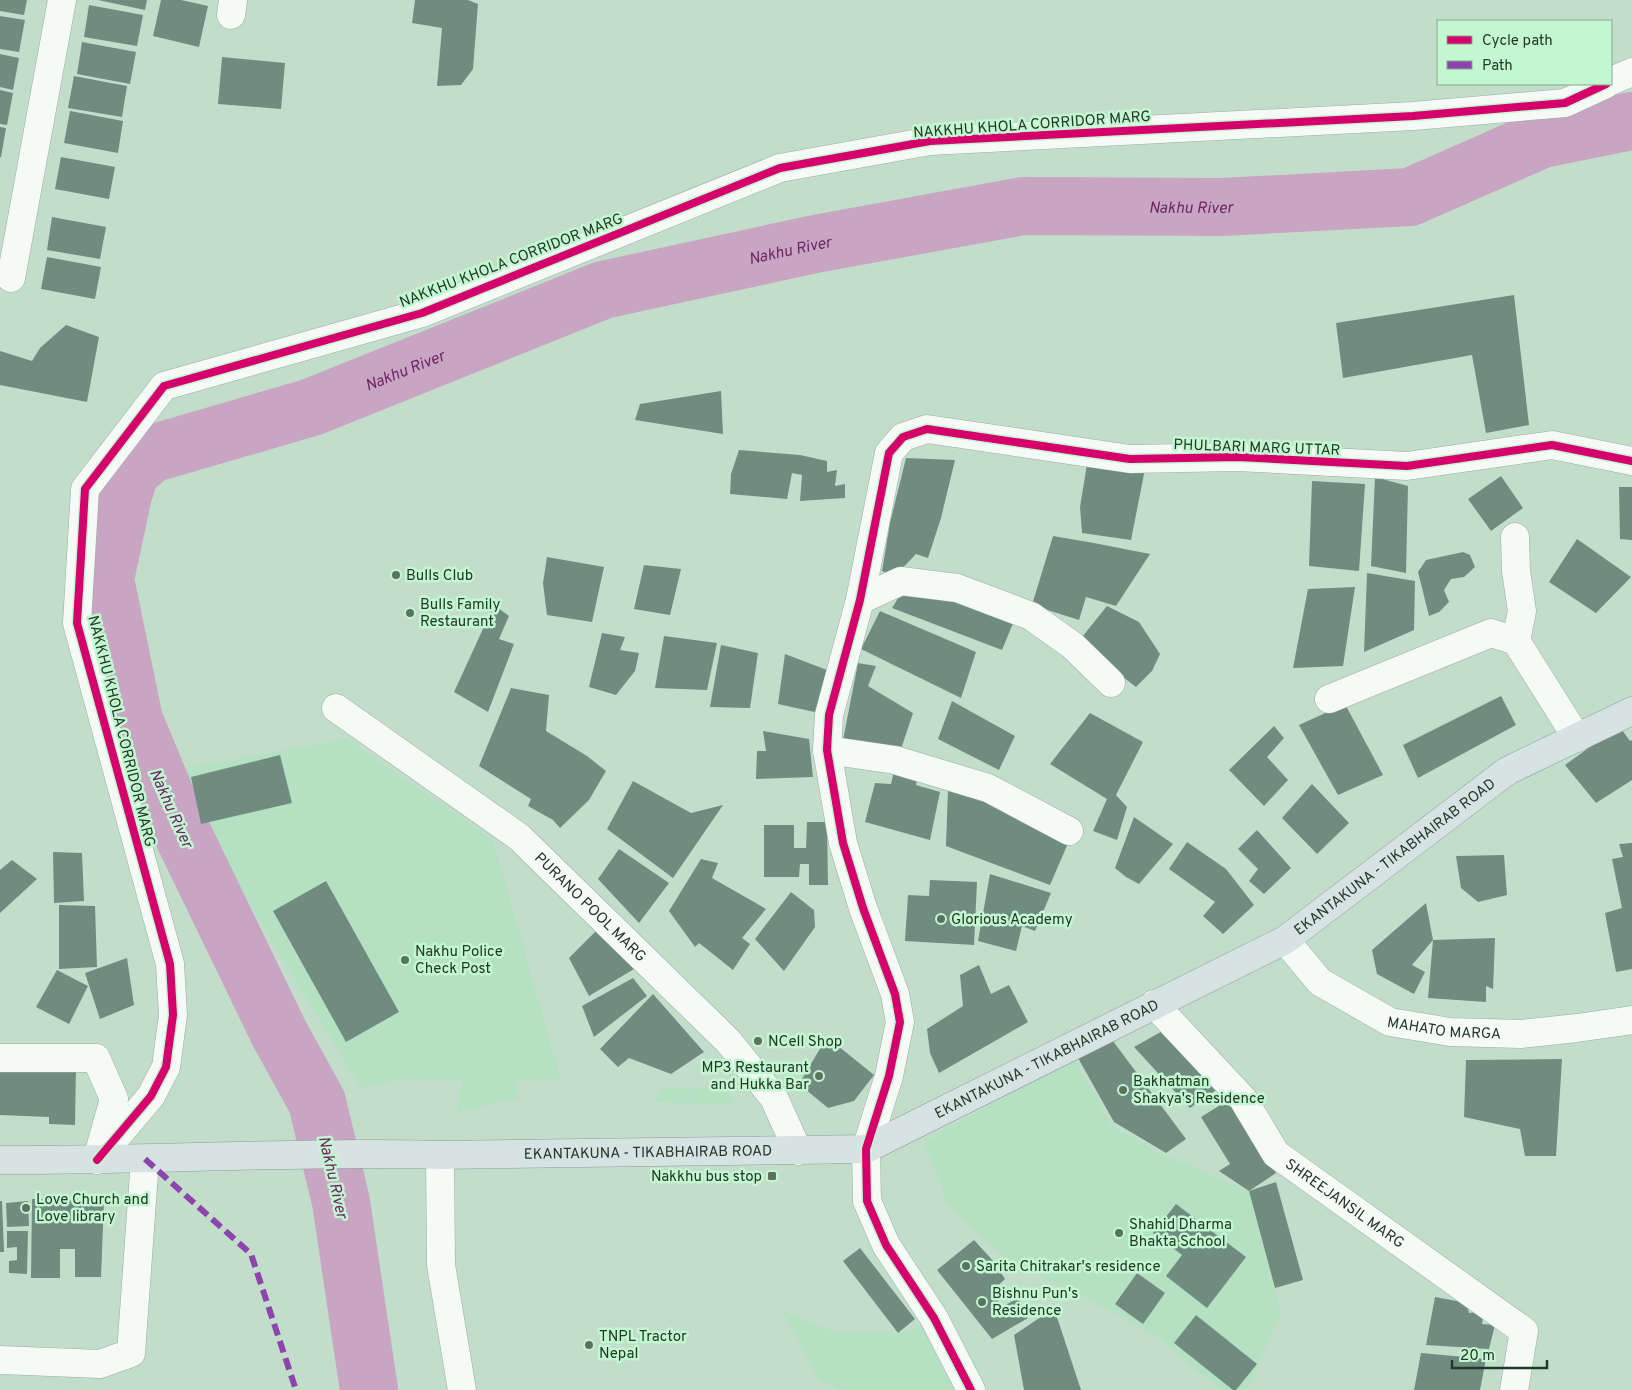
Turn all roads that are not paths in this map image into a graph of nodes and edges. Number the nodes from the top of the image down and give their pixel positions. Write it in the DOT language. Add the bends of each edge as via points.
graph roads {
  1 [pos="62,0"];
  2 [pos="1632,72"];
  3 [pos="1612,82"];
  4 [pos="1604,85"];
  5 [pos="11,278"];
  6 [pos="1632,461"];
  7 [pos="1515,537"];
  8 [pos="860,600"];
  9 [pos="1516,641"];
  10 [pos="1111,683"];
  11 [pos="1329,699"];
  12 [pos="336,708"];
  13 [pos="1632,711"];
  14 [pos="1577,738"];
  15 [pos="827,750"];
  16 [pos="1069,831"];
  17 [pos="1286,940"];
  18 [pos="1154,1004"];
  19 [pos="1632,1020"];
  20 [pos="0,1058"];
  21 [pos="866,1150"];
  22 [pos="798,1151"];
  23 [pos="440,1155"];
  24 [pos="145,1159"];
  25 [pos="0,1160"];
  26 [pos="96,1160"];
  27 [pos="0,1360"];
  28 [pos="462,1390"];
  29 [pos="971,1390"];
  30 [pos="1514,1390"];
  1 -- 5 [label="street"];
  2 -- 3 [label="street"];
  4 -- 26 [label="street, NAKKHU KHOLA CORRIDOR MARG" via="1565,103 1413,116 930,141 780,168 422,313 164,386 85,489 77,623 170,964 172,1015 166,1067 151,1096"];
  6 -- 8 [label="street, PHULBARI MARG UTTAR" via="1552,445 1407,466 1238,457 1130,459 927,429 902,437 889,453"];
  7 -- 9 [label="street" via="1522,611"];
  8 -- 10 [label="street" via="902,581 957,588 1031,616 1072,645"];
  8 -- 15 [label="street" via="829,715"];
  9 -- 11 [label="street" via="1491,633"];
  9 -- 14 [label="street"];
  12 -- 22 [label="street, PURANO POOL MARG" via="519,838 728,1041 774,1098"];
  13 -- 14 [label="main road, EKANTAKUNA - TIKABHAIRAB ROAD"];
  14 -- 17 [label="main road, EKANTAKUNA - TIKABHAIRAB ROAD" via="1507,771"];
  15 -- 16 [label="street" via="895,760 988,788"];
  15 -- 21 [label="street" via="843,842 895,994 900,1022 889,1076"];
  17 -- 18 [label="main road, EKANTAKUNA - TIKABHAIRAB ROAD"];
  17 -- 19 [label="street, MAHATO MARGA" via="1320,982 1390,1022 1450,1032 1521,1034"];
  18 -- 21 [label="main road, EKANTAKUNA - TIKABHAIRAB ROAD"];
  18 -- 30 [label="street, SHREEJANSIL MARG" via="1243,1099 1276,1154 1524,1332"];
  20 -- 26 [label="street" via="96,1058 114,1099"];
  21 -- 22 [label="main road, EKANTAKUNA - TIKABHAIRAB ROAD"];
  21 -- 29 [label="street" via="867,1201 886,1244 934,1318"];
  22 -- 23 [label="main road, EKANTAKUNA - TIKABHAIRAB ROAD"];
  23 -- 24 [label="main road, EKANTAKUNA - TIKABHAIRAB ROAD" via="384,1153"];
  23 -- 28 [label="street" via="441,1265"];
  24 -- 26 [label="main road"];
  24 -- 27 [label="street" via="131,1353 100,1364"];
  25 -- 26 [label="main road"];
}
